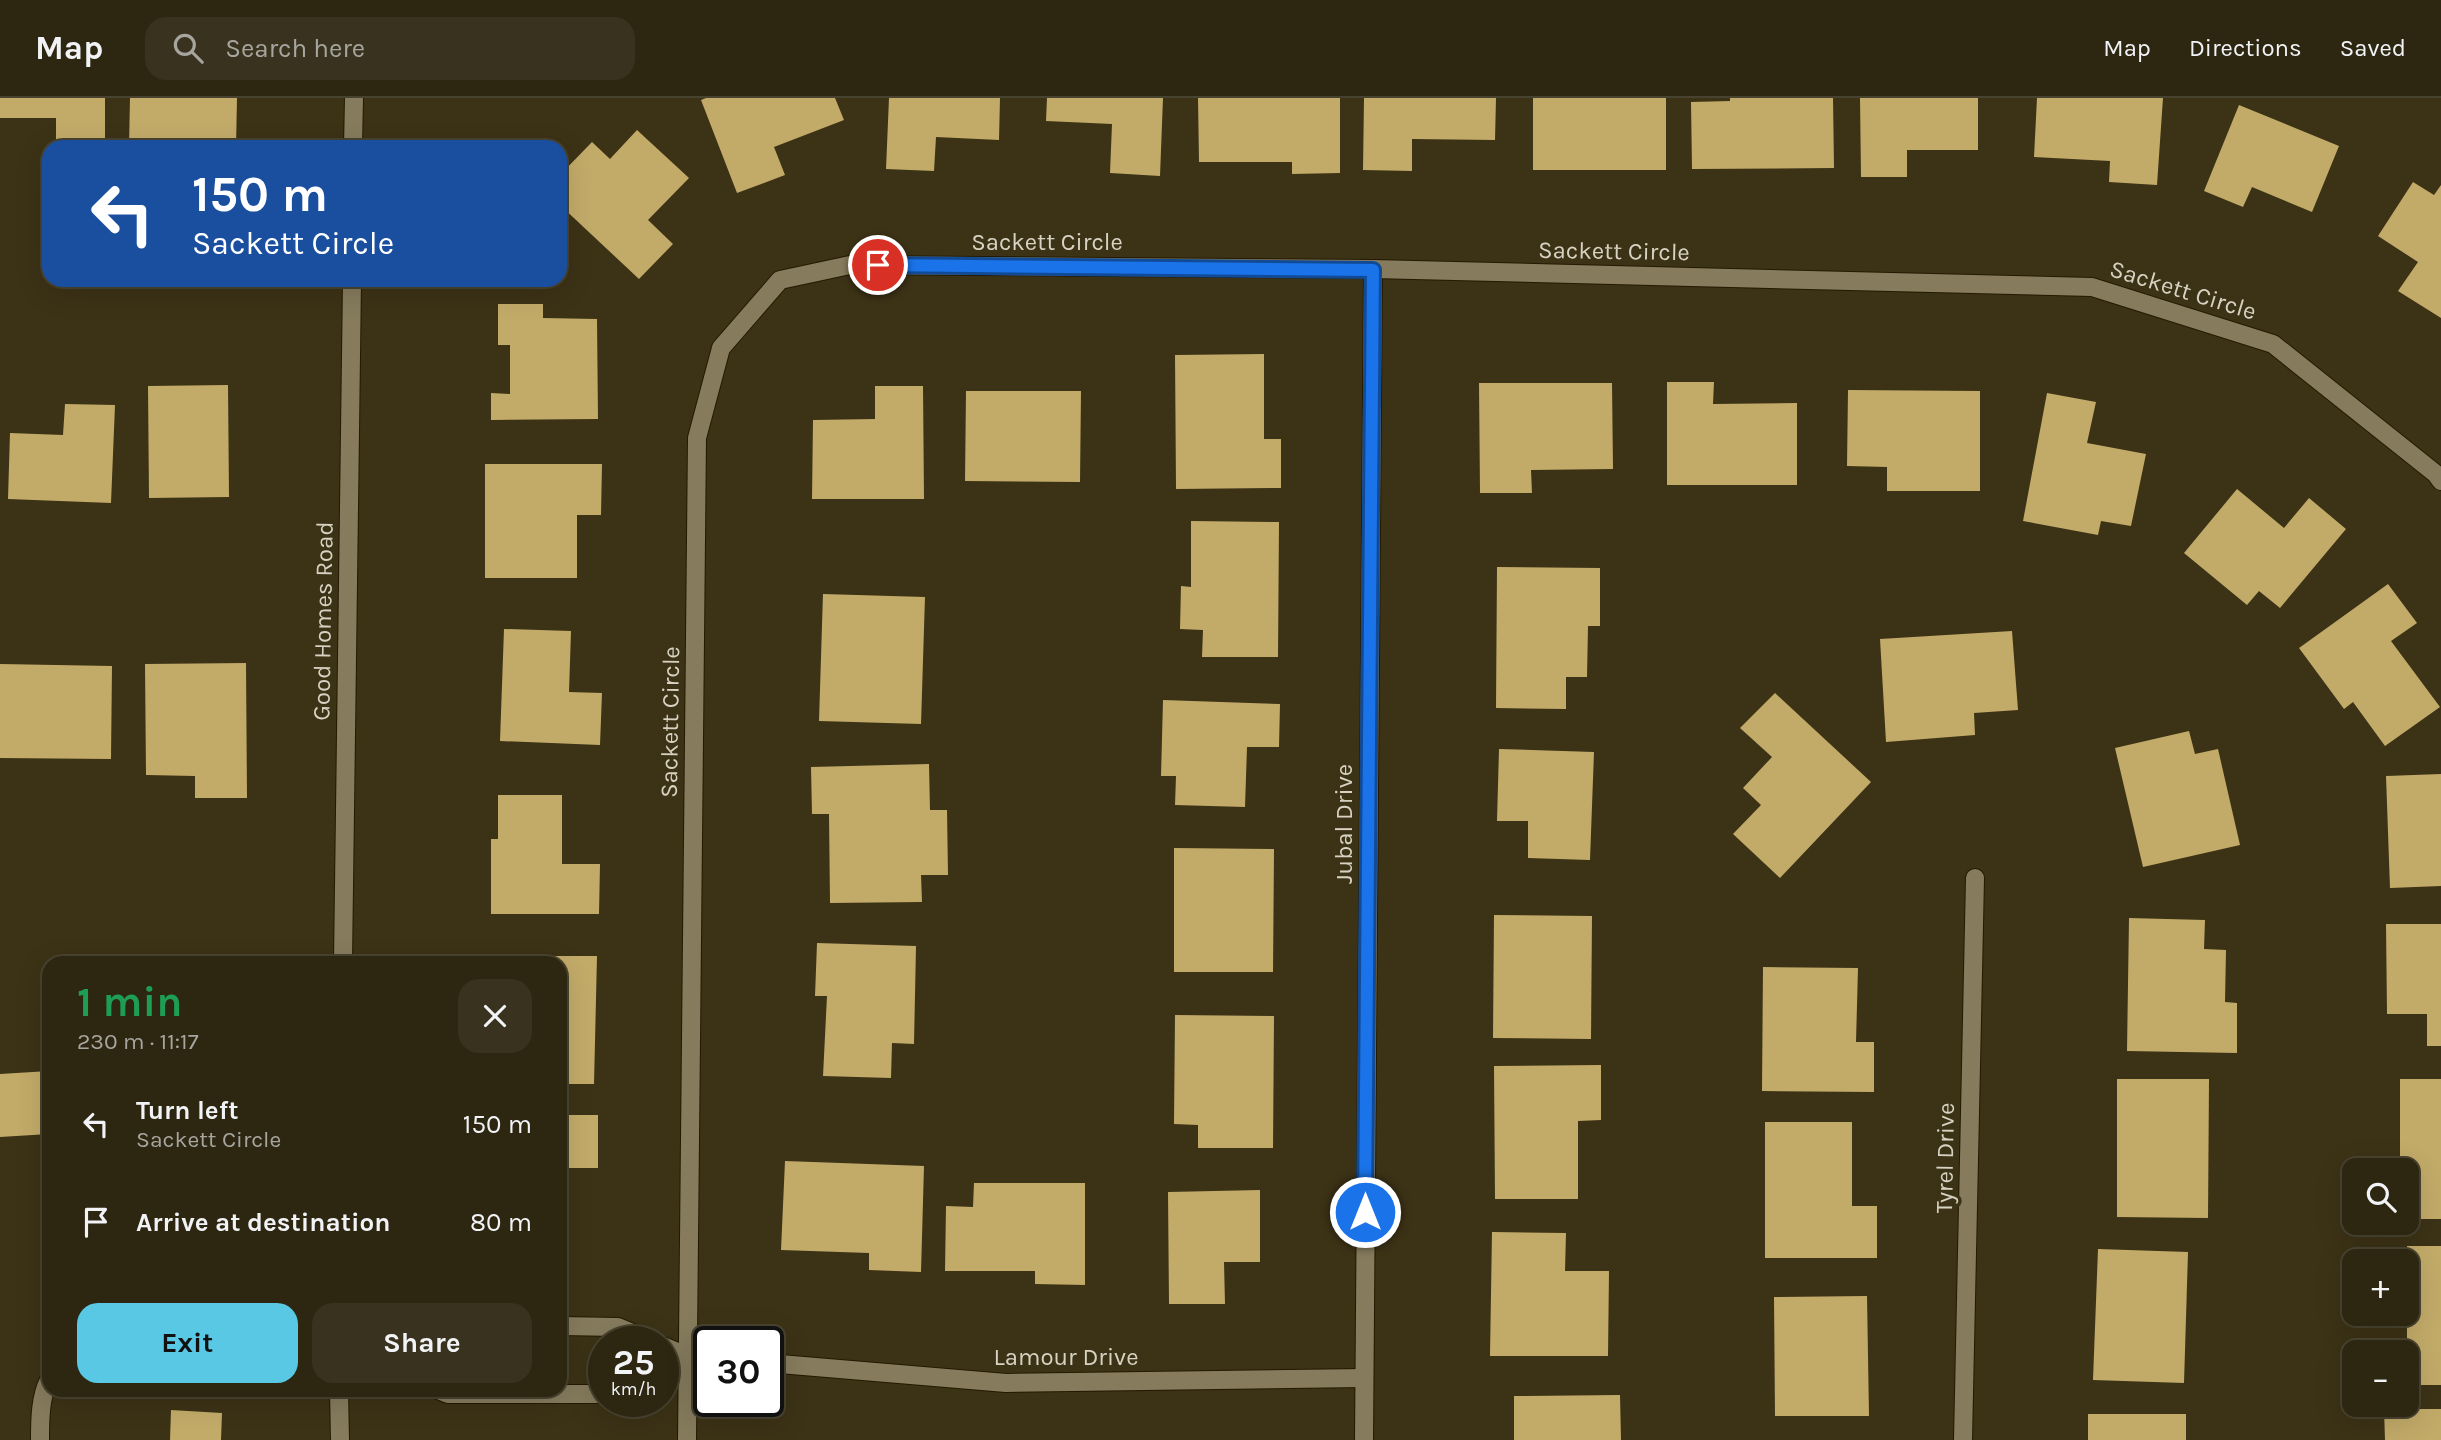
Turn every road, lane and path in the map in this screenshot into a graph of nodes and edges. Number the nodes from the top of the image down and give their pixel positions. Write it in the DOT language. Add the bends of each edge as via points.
graph roads {
  1 [pos="354,98"];
  2 [pos="353,140"];
  3 [pos="1373,270"];
  4 [pos="352,287"];
  5 [pos="2441,481"];
  6 [pos="1975,878"];
  7 [pos="343,956"];
  8 [pos="567,1326"];
  9 [pos="588,1326"];
  10 [pos="679,1353"];
  11 [pos="687,1356"];
  12 [pos="693,1357"];
  13 [pos="679,1360"];
  14 [pos="784,1364"];
  15 [pos="1364,1378"];
  16 [pos="567,1394"];
  17 [pos="588,1394"];
  18 [pos="44,1397"];
  19 [pos="339,1397"];
  20 [pos="40,1440"];
  21 [pos="340,1440"];
  22 [pos="687,1440"];
  23 [pos="1364,1440"];
  24 [pos="1963,1440"];
  1 -- 2 [label="street"];
  3 -- 5 [label="street, Sackett Circle" via="2092,287 2273,344"];
  3 -- 11 [label="street, Sackett Circle" via="850,265 780,280 721,348 697,438"];
  3 -- 15 [label="street, Jubal Drive"];
  4 -- 7 [label="street, Good Homes Road"];
  6 -- 24 [label="street, Tyrel Drive"];
  8 -- 9 [label="street"];
  10 -- 11 [label="street"];
  11 -- 12 [label="street"];
  11 -- 13 [label="street"];
  11 -- 22 [label="street, Sackett Circle"];
  14 -- 15 [label="street, Lamour Drive" via="1006,1383"];
  15 -- 23 [label="street, Jubal Drive"];
  16 -- 17 [label="street"];
  18 -- 20 [label="street"];
  19 -- 21 [label="street"];
}
